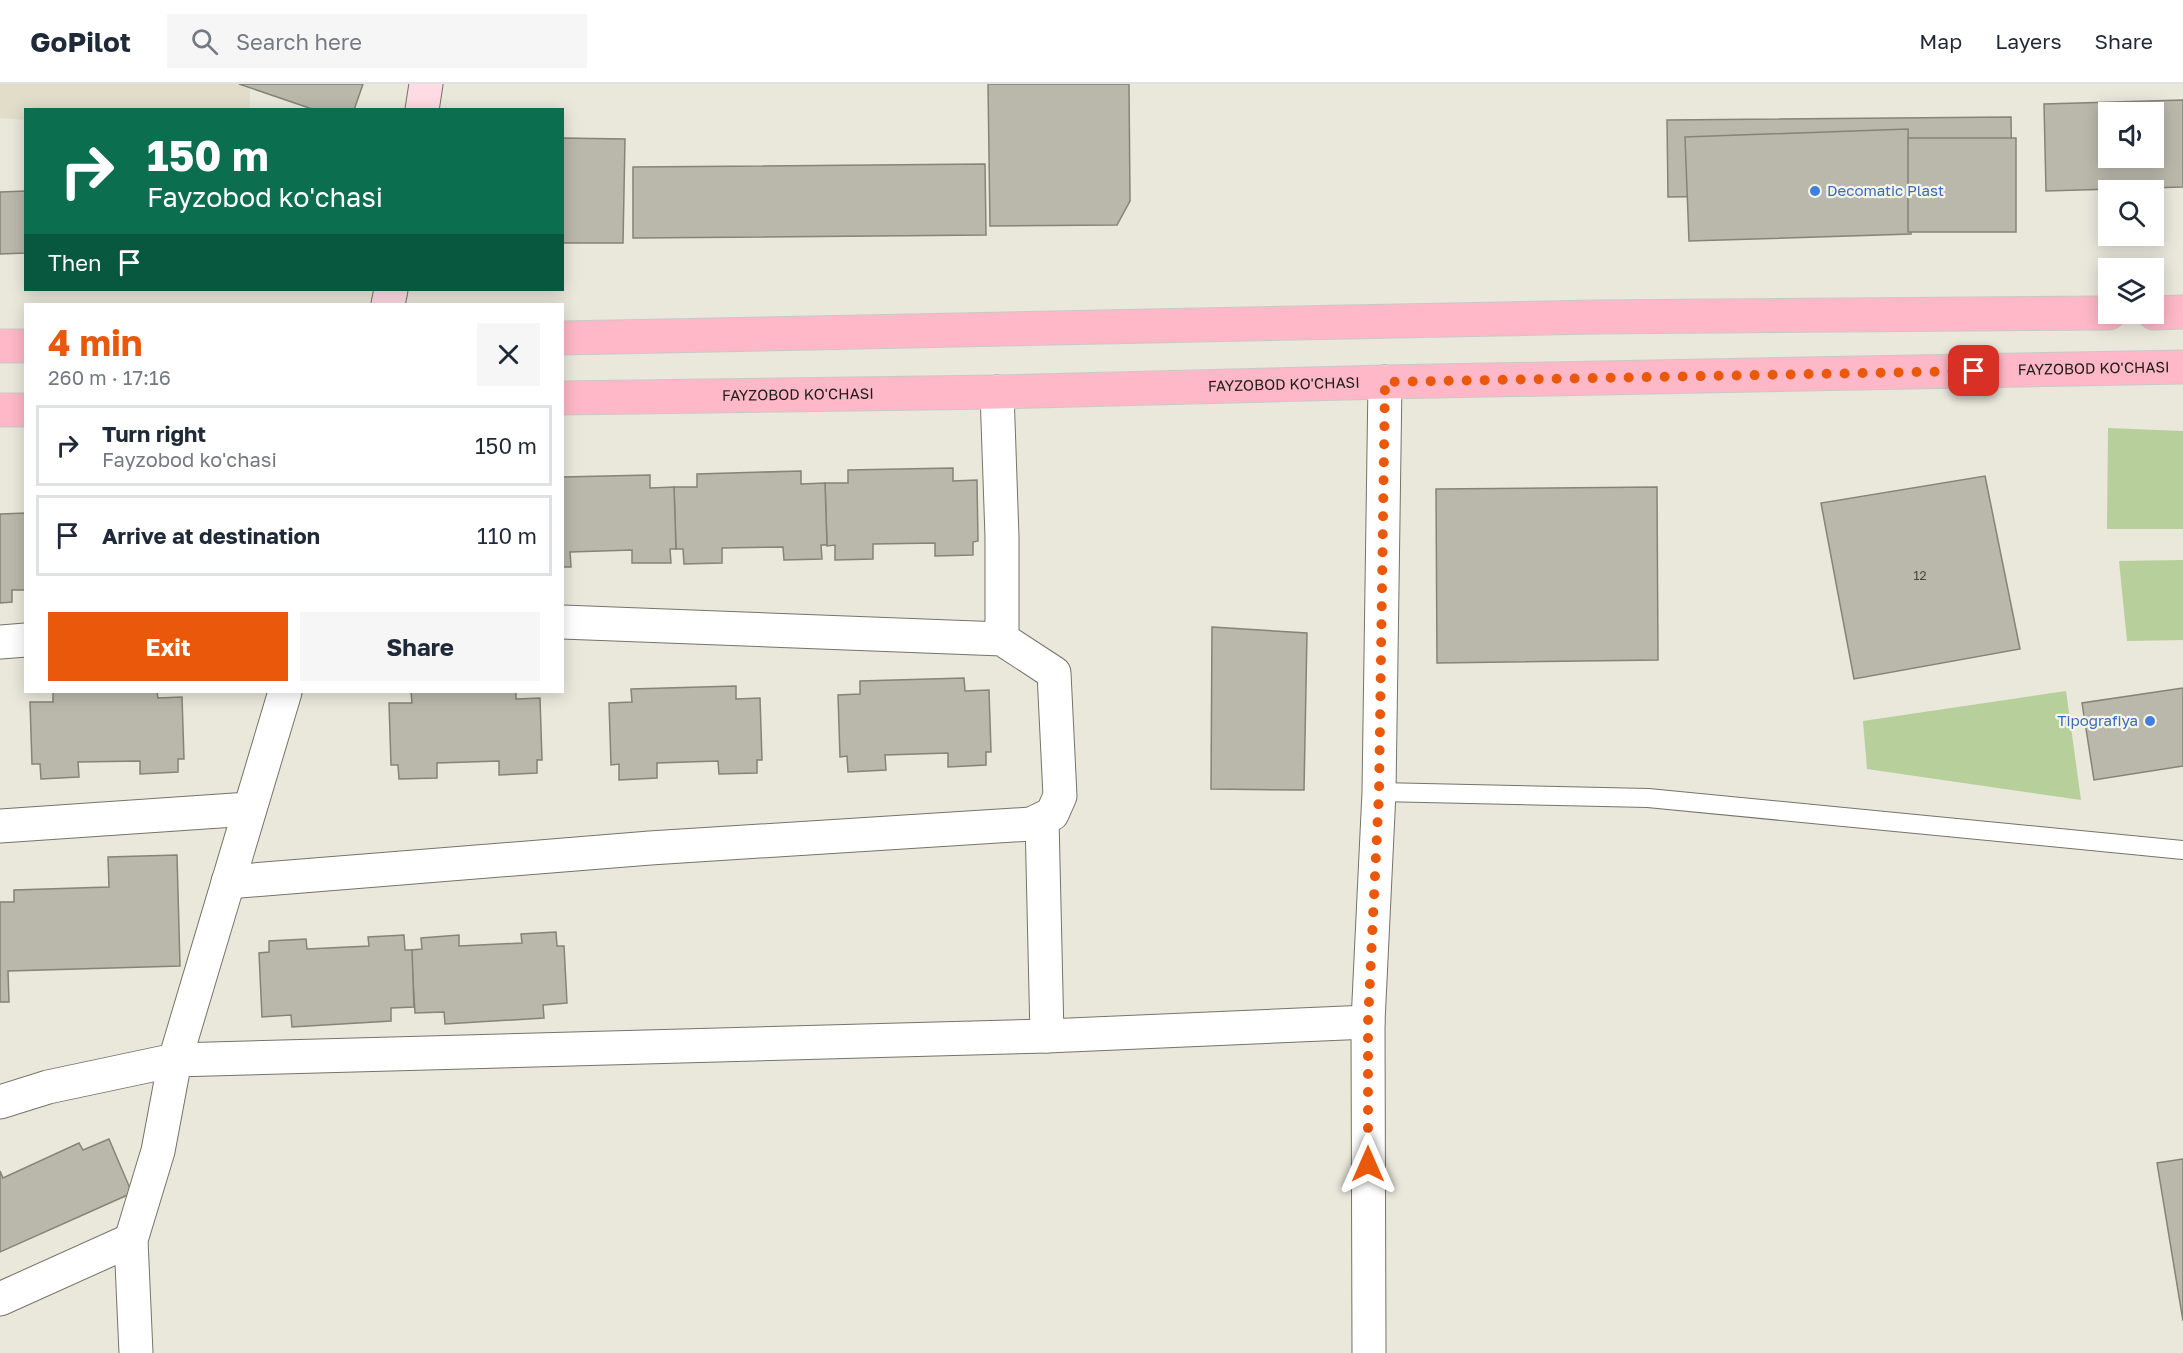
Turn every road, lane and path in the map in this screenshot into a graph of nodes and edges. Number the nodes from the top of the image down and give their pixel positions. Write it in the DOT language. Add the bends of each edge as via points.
graph roads {
  1 [pos="426,84"];
  2 [pos="422,108"];
  3 [pos="2183,312"];
  4 [pos="2098,313"];
  5 [pos="2164,313"];
  6 [pos="564,338"];
  7 [pos="0,346"];
  8 [pos="24,346"];
  9 [pos="2183,367"];
  10 [pos="1385,382"];
  11 [pos="997,392"];
  12 [pos="564,398"];
  13 [pos="0,410"];
  14 [pos="24,410"];
  15 [pos="564,622"];
  16 [pos="1002,639"];
  17 [pos="24,640"];
  18 [pos="0,642"];
  19 [pos="285,693"];
  20 [pos="1379,792"];
  21 [pos="249,809"];
  22 [pos="1042,819"];
  23 [pos="0,826"];
  24 [pos="2183,850"];
  25 [pos="228,882"];
  26 [pos="1368,1022"];
  27 [pos="1047,1036"];
  28 [pos="175,1060"];
  29 [pos="0,1102"];
  30 [pos="131,1240"];
  31 [pos="0,1299"];
  32 [pos="136,1353"];
  33 [pos="1370,1353"];
  1 -- 2 [label="street"];
  3 -- 5 [label="main road"];
  4 -- 6 [label="main road" via="1594,317"];
  7 -- 8 [label="main road"];
  9 -- 10 [label="main road, FAYZOBOD KO'CHASI"];
  10 -- 11 [label="main road, FAYZOBOD KO'CHASI"];
  10 -- 20 [label="street"];
  11 -- 12 [label="main road, FAYZOBOD KO'CHASI"];
  11 -- 16 [label="street"];
  13 -- 14 [label="main road"];
  15 -- 16 [label="street"];
  16 -- 22 [label="street" via="1054,673 1060,796 1052,814"];
  17 -- 18 [label="street"];
  19 -- 21 [label="street"];
  20 -- 24 [label="lane" via="1648,798"];
  20 -- 26 [label="street"];
  21 -- 23 [label="street"];
  21 -- 25 [label="street"];
  22 -- 25 [label="street" via="1031,824 650,848"];
  22 -- 27 [label="street"];
  25 -- 28 [label="street"];
  26 -- 27 [label="street"];
  26 -- 33 [label="street"];
  27 -- 28 [label="street"];
  28 -- 29 [label="street" via="48,1087"];
  28 -- 30 [label="street" via="158,1151"];
  30 -- 31 [label="street"];
  30 -- 32 [label="street"];
}
